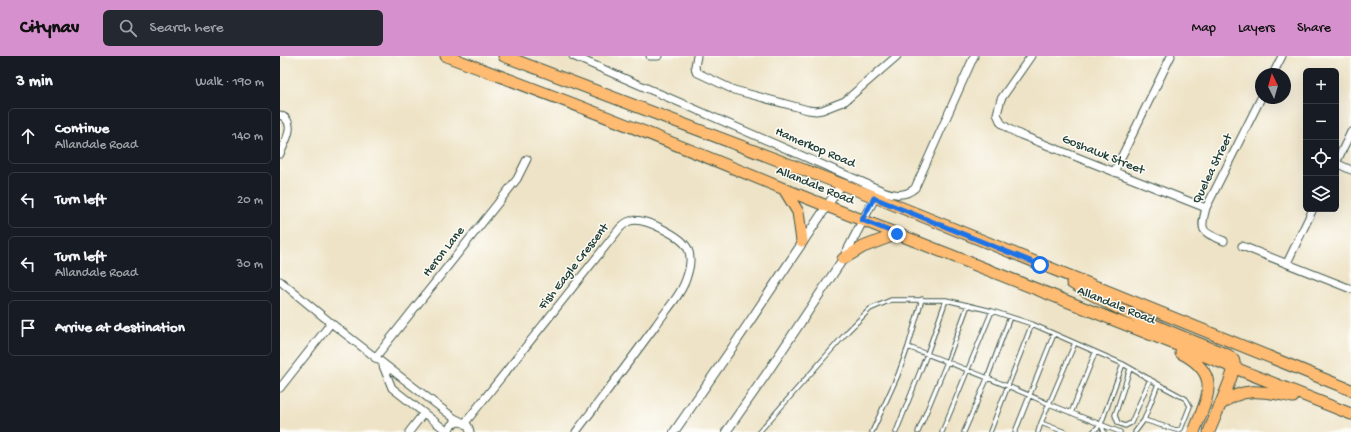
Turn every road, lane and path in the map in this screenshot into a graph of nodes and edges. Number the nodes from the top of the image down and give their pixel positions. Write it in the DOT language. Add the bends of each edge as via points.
graph roads {
  1 [pos="446,56"];
  2 [pos="504,56"];
  3 [pos="573,56"];
  4 [pos="650,56"];
  5 [pos="658,56"];
  6 [pos="897,56"];
  7 [pos="974,56"];
  8 [pos="1031,56"];
  9 [pos="1171,56"];
  10 [pos="1282,56"];
  11 [pos="696,57"];
  12 [pos="1276,68"];
  13 [pos="1258,104"];
  14 [pos="280,115"];
  15 [pos="1351,132"];
  16 [pos="280,154"];
  17 [pos="1339,157"];
  18 [pos="527,159"];
  19 [pos="1339,164"];
  20 [pos="1351,170"];
  21 [pos="1114,172"];
  22 [pos="841,185"];
  23 [pos="784,189"];
  24 [pos="874,198"];
  25 [pos="827,205"];
  26 [pos="1206,208"];
  27 [pos="1312,212"];
  28 [pos="862,220"];
  29 [pos="897,234"];
  30 [pos="1224,241"];
  31 [pos="802,242"];
  32 [pos="1242,246"];
  33 [pos="843,259"];
  34 [pos="1287,264"];
  35 [pos="1040,265"];
  36 [pos="280,281"];
  37 [pos="1351,289"];
  38 [pos="922,299"];
  39 [pos="946,300"];
  40 [pos="968,305"];
  41 [pos="992,311"];
  42 [pos="1010,317"];
  43 [pos="330,323"];
  44 [pos="1032,324"];
  45 [pos="1134,329"];
  46 [pos="1054,334"];
  47 [pos="1075,344"];
  48 [pos="908,347"];
  49 [pos="1095,353"];
  50 [pos="927,354"];
  51 [pos="375,358"];
  52 [pos="947,362"];
  53 [pos="381,363"];
  54 [pos="1123,364"];
  55 [pos="1234,368"];
  56 [pos="1130,369"];
  57 [pos="968,371"];
  58 [pos="987,379"];
  59 [pos="1150,379"];
  60 [pos="1158,384"];
  61 [pos="1008,386"];
  62 [pos="280,388"];
  63 [pos="1351,390"];
  64 [pos="1029,396"];
  65 [pos="1321,403"];
  66 [pos="1049,404"];
  67 [pos="1219,406"];
  68 [pos="1071,413"];
  69 [pos="423,414"];
  70 [pos="1351,414"];
  71 [pos="1144,420"];
  72 [pos="1041,423"];
  73 [pos="1101,424"];
  74 [pos="468,428"];
  75 [pos="409,432"];
  76 [pos="448,432"];
  77 [pos="576,432"];
  78 [pos="674,432"];
  79 [pos="726,432"];
  80 [pos="759,432"];
  81 [pos="872,432"];
  82 [pos="896,432"];
  83 [pos="918,432"];
  84 [pos="942,432"];
  85 [pos="964,432"];
  86 [pos="990,432"];
  87 [pos="1015,432"];
  88 [pos="1038,432"];
  89 [pos="1063,432"];
  90 [pos="1093,432"];
  91 [pos="1104,432"];
  92 [pos="1120,432"];
  93 [pos="1137,432"];
  94 [pos="1194,432"];
  95 [pos="1209,432"];
  1 -- 23 [label="main road, Allandale Road" via="697,152"];
  2 -- 22 [label="main road, Allandale Road"];
  3 -- 7 [label="street, Hamerkop Road" via="883,190 899,194 915,188"];
  4 -- 5 [label="street"];
  6 -- 11 [label="street" via="845,101 816,111 734,90 716,82 696,72"];
  8 -- 21 [label="street, Goshawk Street" via="1002,99 997,114 1001,123 1009,129"];
  9 -- 21 [label="street"];
  10 -- 12 [label="street"];
  13 -- 26 [label="street, Quelea Street"];
  14 -- 16 [label="street" via="289,123 289,135"];
  15 -- 17 [label="street"];
  18 -- 51 [label="street, Heron Lane" via="517,179"];
  19 -- 20 [label="street"];
  21 -- 26 [label="street, Goshawk Street"];
  22 -- 24 [label="main road, Allandale Road"];
  22 -- 25 [label="street"];
  23 -- 25 [label="main road, Allandale Road"];
  23 -- 31 [label="main road" via="798,212"];
  24 -- 28 [label="street"];
  24 -- 35 [label="main road, Allandale Road"];
  25 -- 28 [label="main road, Allandale Road"];
  25 -- 31 [label="street"];
  26 -- 30 [label="street, Quelea Street" via="1203,229"];
  27 -- 34 [label="street"];
  28 -- 29 [label="main road, Allandale Road"];
  28 -- 33 [label="street"];
  29 -- 33 [label="main road" via="871,243"];
  29 -- 45 [label="main road, Allandale Road"];
  31 -- 78 [label="street"];
  32 -- 34 [label="street"];
  33 -- 79 [label="street"];
  34 -- 37 [label="street"];
  35 -- 55 [label="main road" via="1096,298 1151,324 1228,355 1234,361"];
  35 -- 63 [label="main road, Allandale Road"];
  36 -- 43 [label="street"];
  38 -- 39 [label="lane"];
  38 -- 48 [label="lane"];
  38 -- 80 [label="lane" via="891,300 870,309"];
  39 -- 40 [label="lane"];
  39 -- 50 [label="lane"];
  40 -- 41 [label="lane"];
  40 -- 52 [label="lane"];
  41 -- 42 [label="lane"];
  41 -- 57 [label="lane"];
  42 -- 44 [label="lane"];
  42 -- 58 [label="lane"];
  43 -- 51 [label="street"];
  43 -- 62 [label="street"];
  44 -- 46 [label="lane"];
  44 -- 61 [label="lane"];
  45 -- 55 [label="main road, Allandale Road"];
  45 -- 94 [label="main road" via="1190,358 1200,365 1206,374 1207,396"];
  46 -- 47 [label="lane"];
  46 -- 64 [label="lane"];
  47 -- 49 [label="lane"];
  47 -- 66 [label="lane"];
  48 -- 50 [label="lane"];
  48 -- 81 [label="lane"];
  49 -- 54 [label="lane"];
  49 -- 68 [label="lane"];
  50 -- 52 [label="lane"];
  50 -- 82 [label="lane"];
  51 -- 53 [label="street"];
  52 -- 57 [label="lane"];
  52 -- 83 [label="lane"];
  53 -- 69 [label="street" via="392,388"];
  53 -- 74 [label="street"];
  54 -- 56 [label="lane"];
  54 -- 73 [label="lane"];
  55 -- 65 [label="main road, Allandale Road"];
  55 -- 67 [label="main road"];
  56 -- 59 [label="lane"];
  56 -- 59 [label="lane" via="1115,415 1118,423 1125,426 1132,423"];
  57 -- 58 [label="lane"];
  57 -- 84 [label="lane"];
  58 -- 61 [label="lane"];
  58 -- 85 [label="lane"];
  59 -- 60 [label="lane"];
  60 -- 71 [label="lane"];
  60 -- 71 [label="lane" via="1186,399 1190,406 1187,416 1181,429 1176,430"];
  61 -- 64 [label="lane"];
  61 -- 86 [label="lane"];
  64 -- 66 [label="lane"];
  64 -- 87 [label="lane"];
  65 -- 67 [label="main road" via="1252,391 1233,396"];
  65 -- 70 [label="main road, Allandale Road"];
  66 -- 68 [label="lane"];
  66 -- 72 [label="lane"];
  67 -- 95 [label="main road"];
  68 -- 73 [label="lane"];
  69 -- 75 [label="street"];
  69 -- 76 [label="street"];
  71 -- 93 [label="lane"];
  72 -- 88 [label="lane"];
  72 -- 89 [label="lane"];
  73 -- 90 [label="lane"];
  73 -- 91 [label="lane"];
  73 -- 92 [label="lane"];
  74 -- 76 [label="street, Fish Eagle Crescent" via="454,423"];
  74 -- 77 [label="street, Fish Eagle Crescent" via="620,228 631,220 648,222 684,243 690,256 687,276 681,290"];
}
